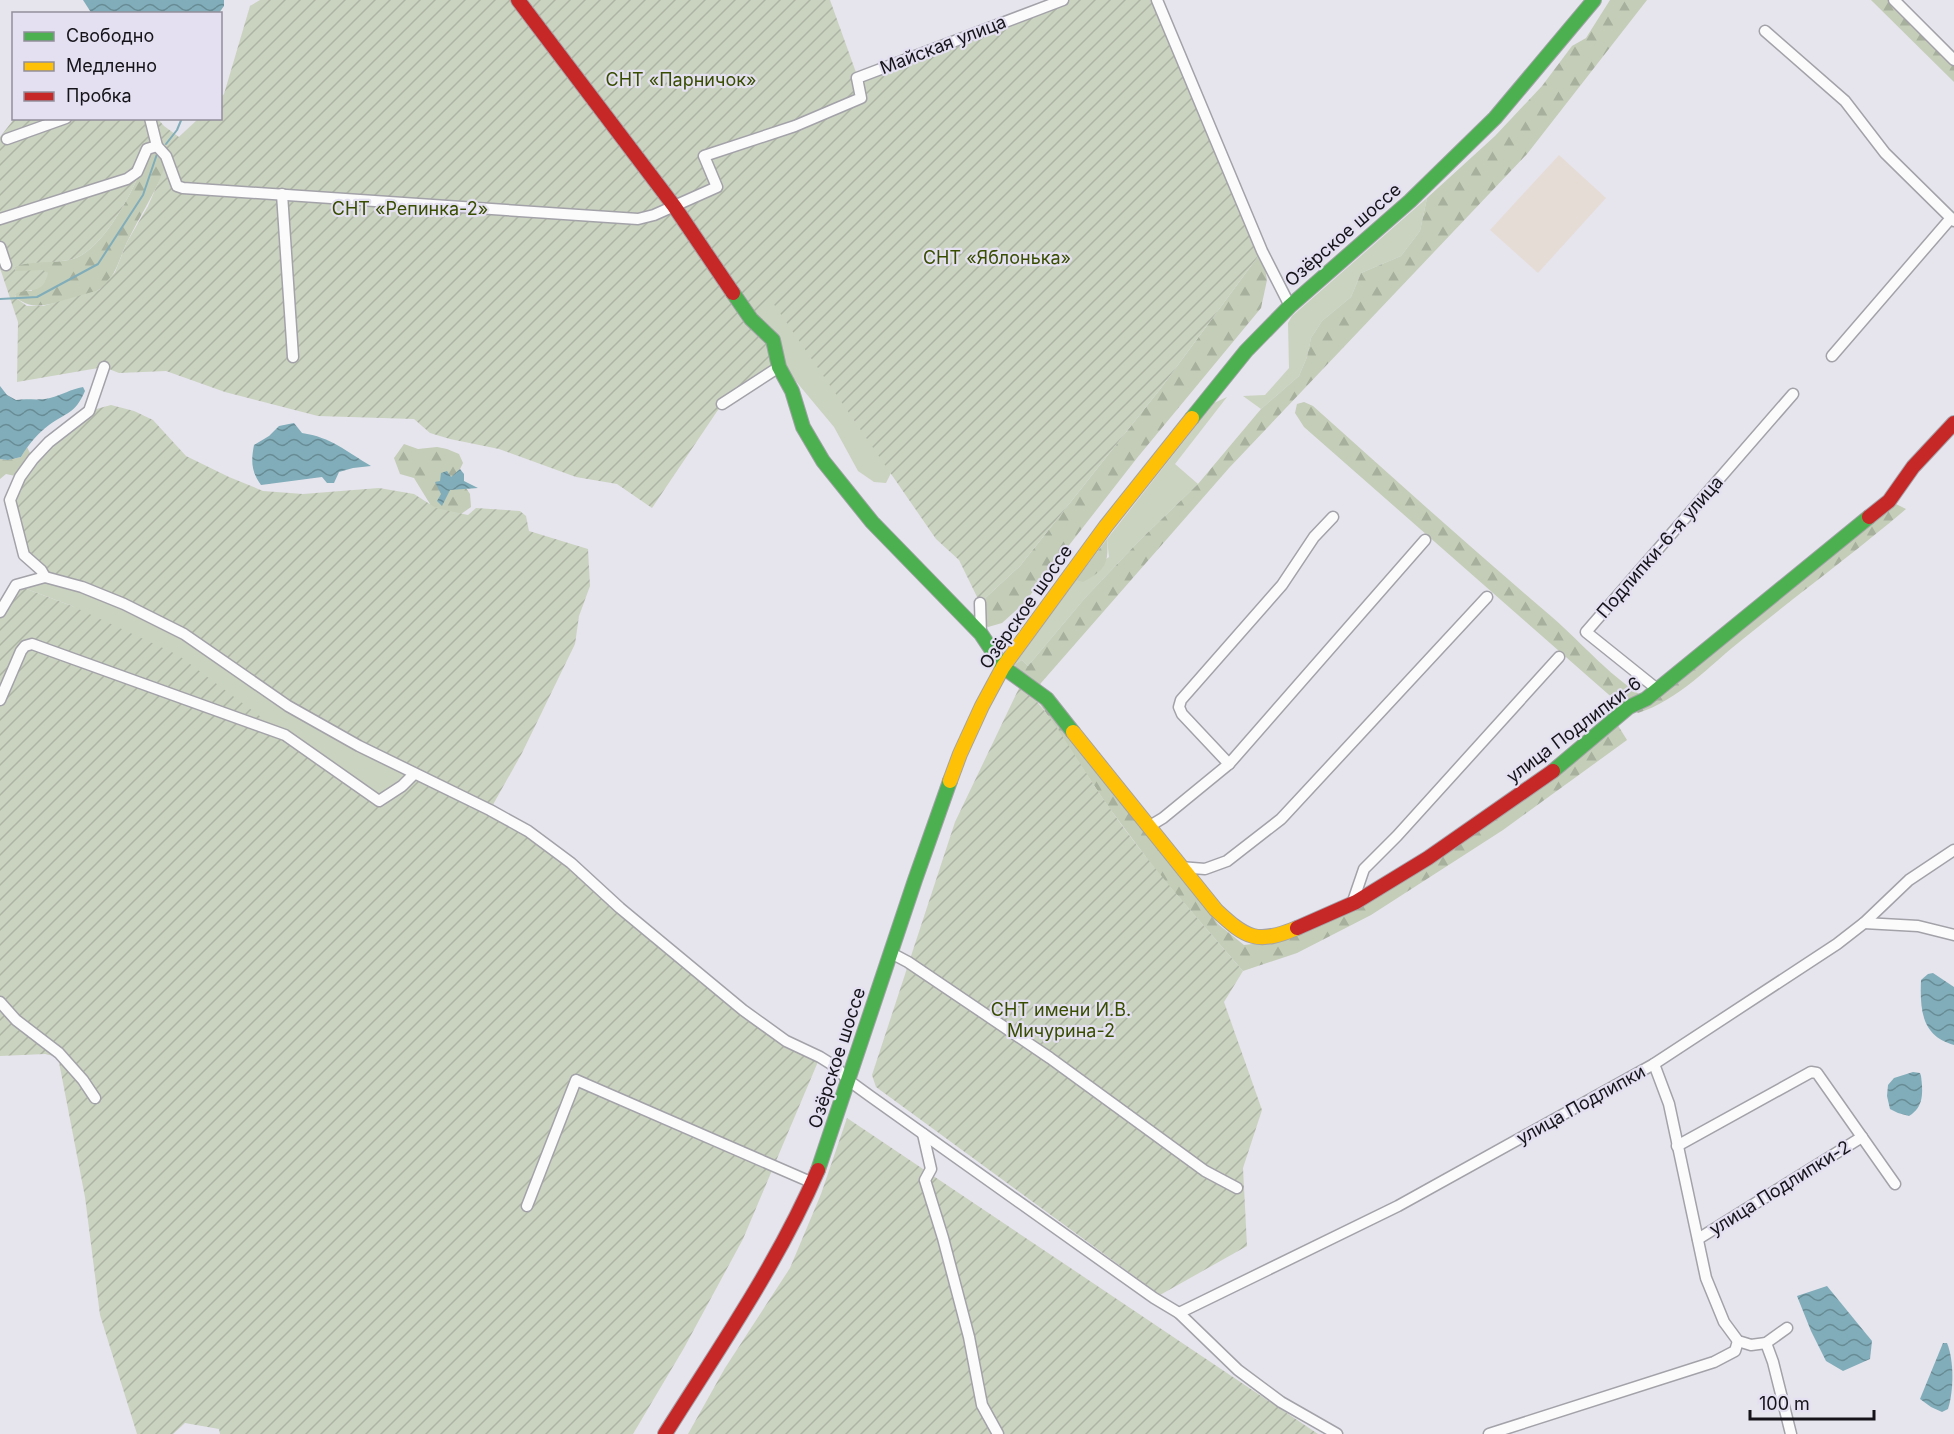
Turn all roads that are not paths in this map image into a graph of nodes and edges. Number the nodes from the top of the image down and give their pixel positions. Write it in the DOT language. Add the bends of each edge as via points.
graph roads {
  1 [pos="518,0"];
  2 [pos="1063,0"];
  3 [pos="1157,0"];
  4 [pos="1594,0"];
  5 [pos="1894,0"];
  6 [pos="1765,31"];
  7 [pos="1954,60"];
  8 [pos="60,120"];
  9 [pos="150,120"];
  10 [pos="7,139"];
  11 [pos="157,146"];
  12 [pos="282,194"];
  13 [pos="674,206"];
  14 [pos="0,219"];
  15 [pos="1952,219"];
  16 [pos="0,248"];
  17 [pos="6,265"];
  18 [pos="1290,306"];
  19 [pos="1832,356"];
  20 [pos="293,357"];
  21 [pos="104,367"];
  22 [pos="779,367"];
  23 [pos="1793,394"];
  24 [pos="722,404"];
  25 [pos="1954,423"];
  26 [pos="1333,517"];
  27 [pos="1425,540"];
  28 [pos="45,577"];
  29 [pos="1487,597"];
  30 [pos="980,603"];
  31 [pos="0,612"];
  32 [pos="981,634"];
  33 [pos="1558,657"];
  34 [pos="1003,667"];
  35 [pos="1657,689"];
  36 [pos="0,700"];
  37 [pos="1229,764"];
  38 [pos="414,774"];
  39 [pos="1148,827"];
  40 [pos="1954,850"];
  41 [pos="1180,867"];
  42 [pos="1352,904"];
  43 [pos="1864,923"];
  44 [pos="1954,935"];
  45 [pos="891,953"];
  46 [pos="0,1002"];
  47 [pos="1654,1064"];
  48 [pos="848,1080"];
  49 [pos="95,1098"];
  50 [pos="923,1134"];
  51 [pos="1862,1137"];
  52 [pos="1677,1146"];
  53 [pos="813,1183"];
  54 [pos="1895,1184"];
  55 [pos="1237,1188"];
  56 [pos="527,1206"];
  57 [pos="1698,1239"];
  58 [pos="1179,1313"];
  59 [pos="1787,1328"];
  60 [pos="1738,1341"];
  61 [pos="1766,1342"];
  62 [pos="669,1432"];
  63 [pos="998,1434"];
  64 [pos="1337,1434"];
  65 [pos="1489,1434"];
  66 [pos="1791,1434"];
  1 -- 13 [label="street"];
  2 -- 13 [label="street, Майская улица" via="857,78 861,98 795,126 704,156 717,187"];
  3 -- 18 [label="street" via="1262,252"];
  4 -- 18 [label="street, Озёрское шоссе" via="1495,118 1410,201"];
  5 -- 7 [label="street"];
  6 -- 15 [label="street" via="1845,101 1885,153"];
  8 -- 10 [label="street"];
  9 -- 11 [label="street"];
  11 -- 12 [label="street" via="166,156 177,186"];
  11 -- 14 [label="street" via="147,149 137,172 128,179"];
  12 -- 13 [label="street" via="638,219"];
  12 -- 20 [label="street"];
  13 -- 22 [label="street" via="751,320 773,340"];
  15 -- 19 [label="street"];
  16 -- 17 [label="street"];
  18 -- 34 [label="street, Озёрское шоссе" via="1219,383 1106,526"];
  21 -- 28 [label="street" via="89,411 33,459 10,500 24,555"];
  22 -- 24 [label="street"];
  22 -- 32 [label="street" via="792,391 803,427 823,461 872,522"];
  23 -- 35 [label="street, Подлипки-6-я улица" via="1586,632"];
  25 -- 35 [label="street, улица Подлипки-6" via="1913,467 1889,501"];
  26 -- 37 [label="street" via="1314,537 1282,585 1181,700 1182,714"];
  27 -- 37 [label="street"];
  28 -- 31 [label="street" via="16,585"];
  28 -- 38 [label="street" via="82,587 184,634 288,706"];
  29 -- 41 [label="street" via="1281,819 1227,861 1206,869"];
  30 -- 32 [label="street"];
  32 -- 34 [label="street"];
  33 -- 42 [label="street" via="1364,869"];
  34 -- 39 [label="street, улица Подлипки-6" via="1047,699"];
  34 -- 45 [label="street, Озёрское шоссе" via="963,748"];
  35 -- 42 [label="street, улица Подлипки-6" via="1629,707 1544,778 1428,858"];
  36 -- 38 [label="street" via="21,651 32,644 285,735 379,801"];
  37 -- 39 [label="street"];
  38 -- 48 [label="street" via="528,831 743,1010 786,1041 828,1062"];
  39 -- 41 [label="street, улица Подлипки-6"];
  40 -- 43 [label="street, улица Подлипки" via="1909,880"];
  41 -- 42 [label="street, улица Подлипки-6" via="1239,932 1258,938 1285,933"];
  43 -- 44 [label="street" via="1918,926"];
  43 -- 47 [label="street, улица Подлипки"];
  45 -- 48 [label="street, Озёрское шоссе"];
  45 -- 55 [label="street" via="1050,1058 1205,1171"];
  46 -- 49 [label="street" via="16,1020 59,1053"];
  47 -- 52 [label="street, улица Подлипки-2" via="1669,1104"];
  47 -- 58 [label="street, улица Подлипки" via="1398,1206"];
  48 -- 50 [label="street"];
  48 -- 53 [label="street, Озёрское шоссе"];
  50 -- 58 [label="street"];
  50 -- 63 [label="street" via="931,1168 925,1180 969,1337 982,1405"];
  51 -- 52 [label="street, улица Подлипки-2" via="1817,1073 1811,1072"];
  51 -- 54 [label="street, улица Подлипки-2"];
  51 -- 57 [label="street, улица Подлипки-2"];
  52 -- 57 [label="street, улица Подлипки-2"];
  53 -- 56 [label="street" via="576,1080"];
  53 -- 62 [label="street, Озёрское шоссе" via="760,1282"];
  57 -- 60 [label="street, улица Подлипки-2" via="1706,1278 1724,1322"];
  58 -- 64 [label="street" via="1238,1370 1281,1402"];
  59 -- 61 [label="street"];
  60 -- 61 [label="street" via="1751,1345"];
  60 -- 65 [label="street" via="1735,1351 1714,1362"];
  61 -- 66 [label="street"];
}
